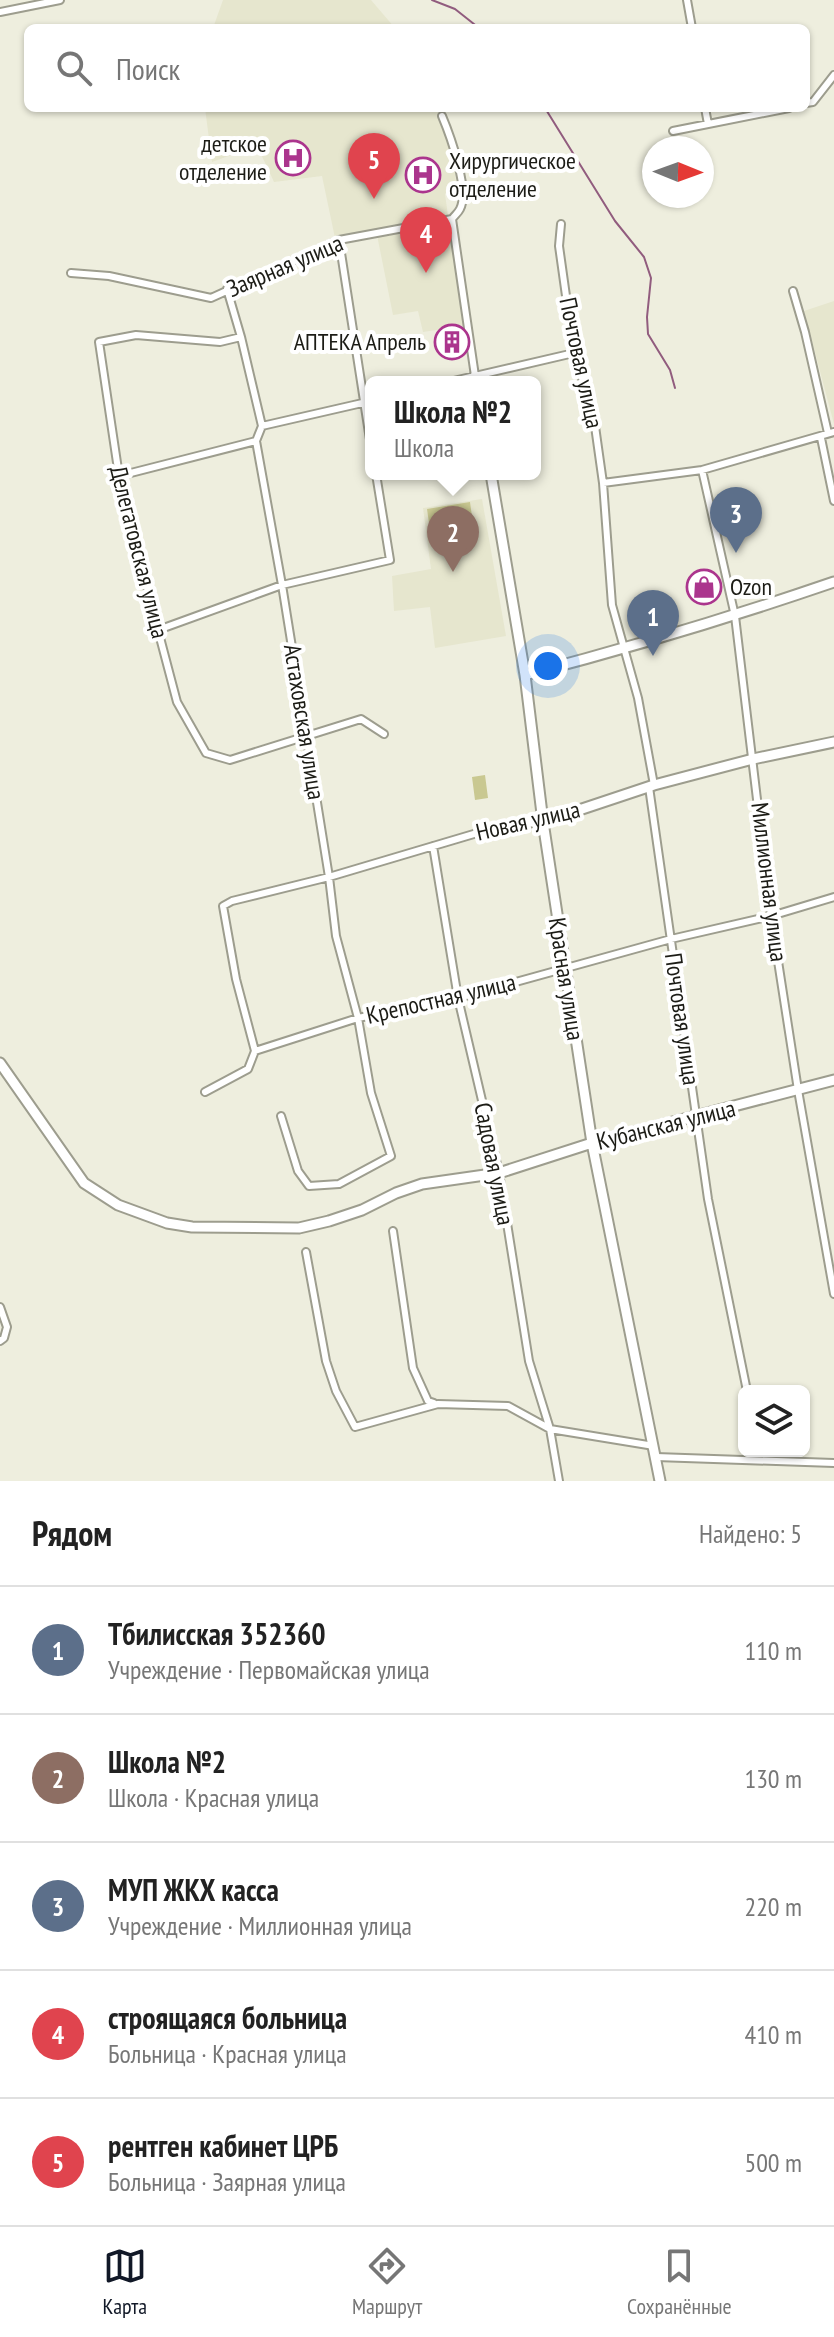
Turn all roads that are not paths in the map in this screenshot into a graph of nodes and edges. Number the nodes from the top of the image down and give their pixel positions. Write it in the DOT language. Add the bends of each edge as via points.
graph roads {
  1 [pos="687,0"];
  2 [pos="58,1"];
  3 [pos="0,12"];
  4 [pos="691,24"];
  5 [pos="834,75"];
  6 [pos="810,102"];
  7 [pos="706,112"];
  8 [pos="769,112"];
  9 [pos="442,116"];
  10 [pos="708,124"];
  11 [pos="673,131"];
  12 [pos="452,219"];
  13 [pos="561,224"];
  14 [pos="339,240"];
  15 [pos="71,273"];
  16 [pos="227,289"];
  17 [pos="793,291"];
  18 [pos="241,337"];
  19 [pos="99,342"];
  20 [pos="574,353"];
  21 [pos="476,376"];
  22 [pos="487,376"];
  23 [pos="365,390"];
  24 [pos="365,402"];
  25 [pos="262,426"];
  26 [pos="831,433"];
  27 [pos="821,438"];
  28 [pos="256,441"];
  29 [pos="702,470"];
  30 [pos="119,476"];
  31 [pos="377,480"];
  32 [pos="492,480"];
  33 [pos="603,483"];
  34 [pos="834,501"];
  35 [pos="834,582"];
  36 [pos="282,585"];
  37 [pos="735,616"];
  38 [pos="158,630"];
  39 [pos="623,650"];
  40 [pos="525,675"];
  41 [pos="384,734"];
  42 [pos="306,739"];
  43 [pos="834,742"];
  44 [pos="753,759"];
  45 [pos="652,786"];
  46 [pos="543,822"];
  47 [pos="433,846"];
  48 [pos="329,877"];
  49 [pos="834,897"];
  50 [pos="771,916"];
  51 [pos="671,939"];
  52 [pos="565,970"];
  53 [pos="458,998"];
  54 [pos="358,1018"];
  55 [pos="255,1051"];
  56 [pos="0,1063"];
  57 [pos="834,1080"];
  58 [pos="798,1090"];
  59 [pos="205,1092"];
  60 [pos="281,1116"];
  61 [pos="696,1118"];
  62 [pos="592,1143"];
  63 [pos="499,1173"];
  64 [pos="393,1231"];
  65 [pos="306,1252"];
  66 [pos="834,1294"];
  67 [pos="0,1307"];
  68 [pos="0,1341"];
  69 [pos="746,1385"];
  70 [pos="438,1404"];
  71 [pos="550,1429"];
  72 [pos="654,1446"];
  73 [pos="656,1457"];
  74 [pos="760,1459"];
  75 [pos="834,1463"];
  76 [pos="559,1481"];
  77 [pos="660,1481"];
  1 -- 4 [label="street"];
  2 -- 3 [label="street"];
  5 -- 6 [label="street"];
  7 -- 10 [label="street"];
  8 -- 10 [label="street"];
  9 -- 12 [label="street" via="463,197"];
  10 -- 11 [label="street"];
  12 -- 14 [label="street, Заярная улица"];
  12 -- 21 [label="street"];
  13 -- 20 [label="street, Почтовая улица" via="559,246"];
  14 -- 16 [label="street, Заярная улица"];
  14 -- 23 [label="street"];
  15 -- 16 [label="street, Заярная улица" via="211,298"];
  16 -- 18 [label="street"];
  17 -- 26 [label="street"];
  18 -- 19 [label="street, Заярная улица" via="220,342 136,335"];
  18 -- 25 [label="street"];
  19 -- 30 [label="street, Делегатовская улица"];
  20 -- 22 [label="street"];
  20 -- 33 [label="street, Почтовая улица" via="593,412"];
  24 -- 25 [label="street"];
  25 -- 28 [label="street"];
  26 -- 27 [label="street"];
  27 -- 29 [label="street"];
  27 -- 34 [label="street"];
  28 -- 30 [label="street"];
  28 -- 36 [label="street, Астаховская улица"];
  29 -- 33 [label="street"];
  29 -- 37 [label="street, Миллионная улица"];
  30 -- 38 [label="street, Делегатовская улица"];
  31 -- 36 [label="street" via="390,560"];
  32 -- 40 [label="street, Красная улица"];
  33 -- 39 [label="street, Почтовая улица" via="612,605"];
  35 -- 37 [label="street"];
  36 -- 38 [label="street"];
  36 -- 42 [label="street, Астаховская улица"];
  37 -- 39 [label="street"];
  37 -- 44 [label="street, Миллионная улица"];
  38 -- 42 [label="street, Делегатовская улица" via="177,702 206,753 230,760"];
  39 -- 40 [label="street"];
  39 -- 45 [label="street, Почтовая улица" via="638,698"];
  40 -- 46 [label="street, Красная улица"];
  41 -- 42 [label="street" via="361,719"];
  42 -- 48 [label="street, Астаховская улица"];
  43 -- 44 [label="street, Новая улица"];
  44 -- 45 [label="street, Новая улица"];
  44 -- 50 [label="street, Миллионная улица"];
  45 -- 46 [label="street, Новая улица"];
  45 -- 51 [label="street, Почтовая улица"];
  46 -- 47 [label="street, Новая улица" via="494,828"];
  46 -- 52 [label="street, Красная улица"];
  47 -- 48 [label="street, Новая улица"];
  47 -- 53 [label="street, Садовая улица"];
  48 -- 54 [label="street, Астаховская улица" via="336,936"];
  48 -- 55 [label="street, Новая улица" via="223,906"];
  49 -- 50 [label="street, Крепостная улица"];
  50 -- 51 [label="street, Крепостная улица"];
  50 -- 58 [label="street, Миллионная улица"];
  51 -- 52 [label="street, Крепостная улица"];
  51 -- 61 [label="street, Почтовая улица"];
  52 -- 53 [label="street, Крепостная улица"];
  52 -- 62 [label="street, Красная улица"];
  53 -- 54 [label="street, Крепостная улица"];
  53 -- 63 [label="street, Садовая улица"];
  54 -- 55 [label="street, Крепостная улица"];
  54 -- 60 [label="street, Астаховская улица" via="371,1093 391,1156 339,1184 309,1186 298,1171"];
  55 -- 59 [label="street, Крепостная улица" via="248,1069"];
  56 -- 63 [label="street, Кубанская улица" via="84,1183 118,1205 167,1223 299,1228 422,1184"];
  57 -- 58 [label="street, Кубанская улица"];
  58 -- 61 [label="street, Кубанская улица"];
  58 -- 66 [label="street, Миллионная улица"];
  61 -- 62 [label="street, Кубанская улица"];
  61 -- 69 [label="street, Почтовая улица"];
  62 -- 63 [label="street, Кубанская улица"];
  62 -- 72 [label="street, Красная улица"];
  63 -- 71 [label="street, Садовая улица" via="529,1361"];
  64 -- 70 [label="street" via="413,1368 428,1401"];
  65 -- 70 [label="street" via="326,1361 355,1427"];
  67 -- 68 [label="street" via="7,1327"];
  70 -- 71 [label="street" via="508,1406"];
  71 -- 72 [label="street"];
  71 -- 76 [label="street, Садовая улица"];
  72 -- 73 [label="street, Красная улица"];
  73 -- 74 [label="street"];
  73 -- 77 [label="street, Красная улица"];
  74 -- 75 [label="street"];
}
